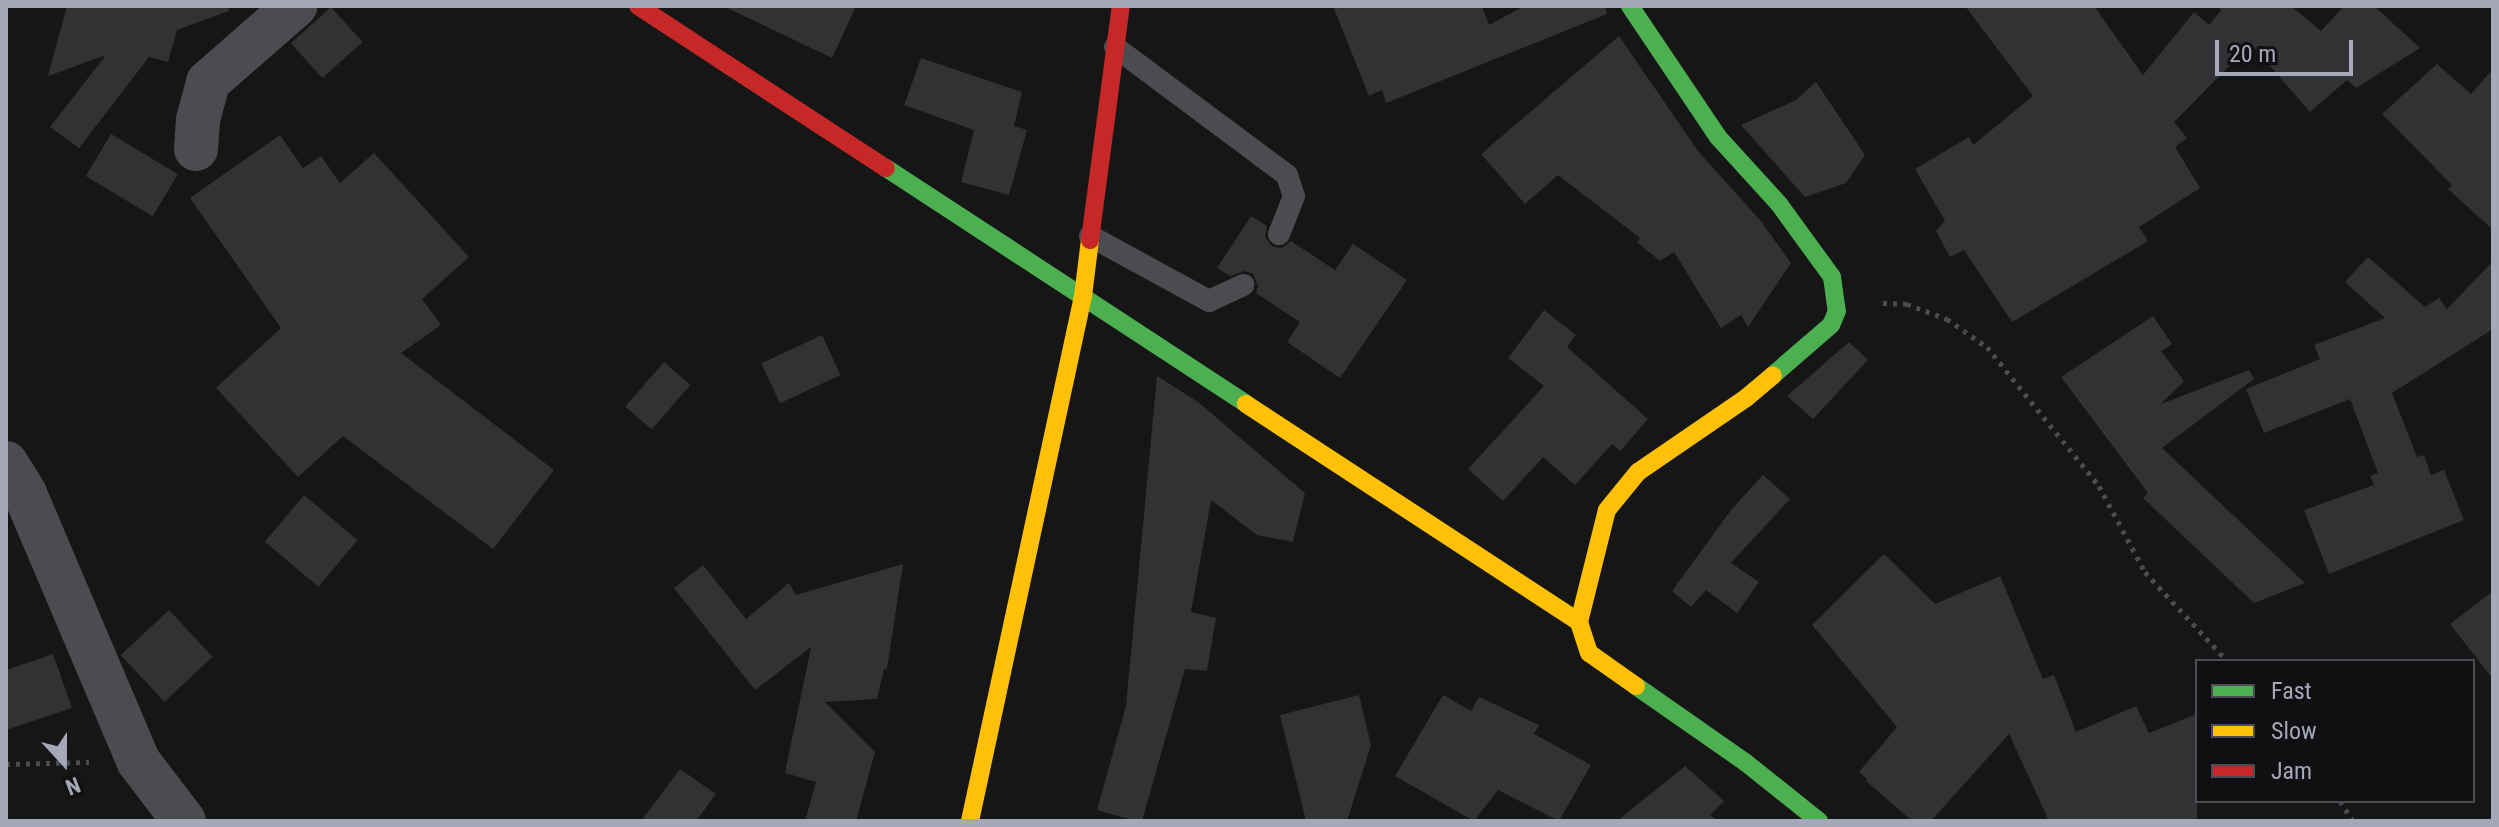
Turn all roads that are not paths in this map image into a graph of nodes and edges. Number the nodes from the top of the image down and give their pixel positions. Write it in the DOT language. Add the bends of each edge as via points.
graph roads {
  1 [pos="295,6"];
  2 [pos="638,6"];
  3 [pos="1121,6"];
  4 [pos="1630,6"];
  5 [pos="1115,47"];
  6 [pos="196,149"];
  7 [pos="1279,234"];
  8 [pos="1090,236"];
  9 [pos="1244,285"];
  10 [pos="1083,296"];
  11 [pos="6,463"];
  12 [pos="1579,622"];
  13 [pos="184,821"];
  14 [pos="970,821"];
  15 [pos="1819,821"];
  1 -- 6 [label="street" via="208,82"];
  2 -- 10 [label="street"];
  3 -- 5 [label="street"];
  4 -- 12 [label="street" via="1718,137 1779,204 1832,277 1838,302 1831,325 1746,398 1638,472 1607,510"];
  5 -- 7 [label="lane" via="1287,175 1294,196"];
  5 -- 8 [label="street"];
  8 -- 9 [label="lane" via="1209,301"];
  8 -- 10 [label="street"];
  10 -- 12 [label="street"];
  10 -- 14 [label="street"];
  11 -- 13 [label="street" via="25,494 139,762"];
  12 -- 15 [label="street" via="1589,653"];
}
